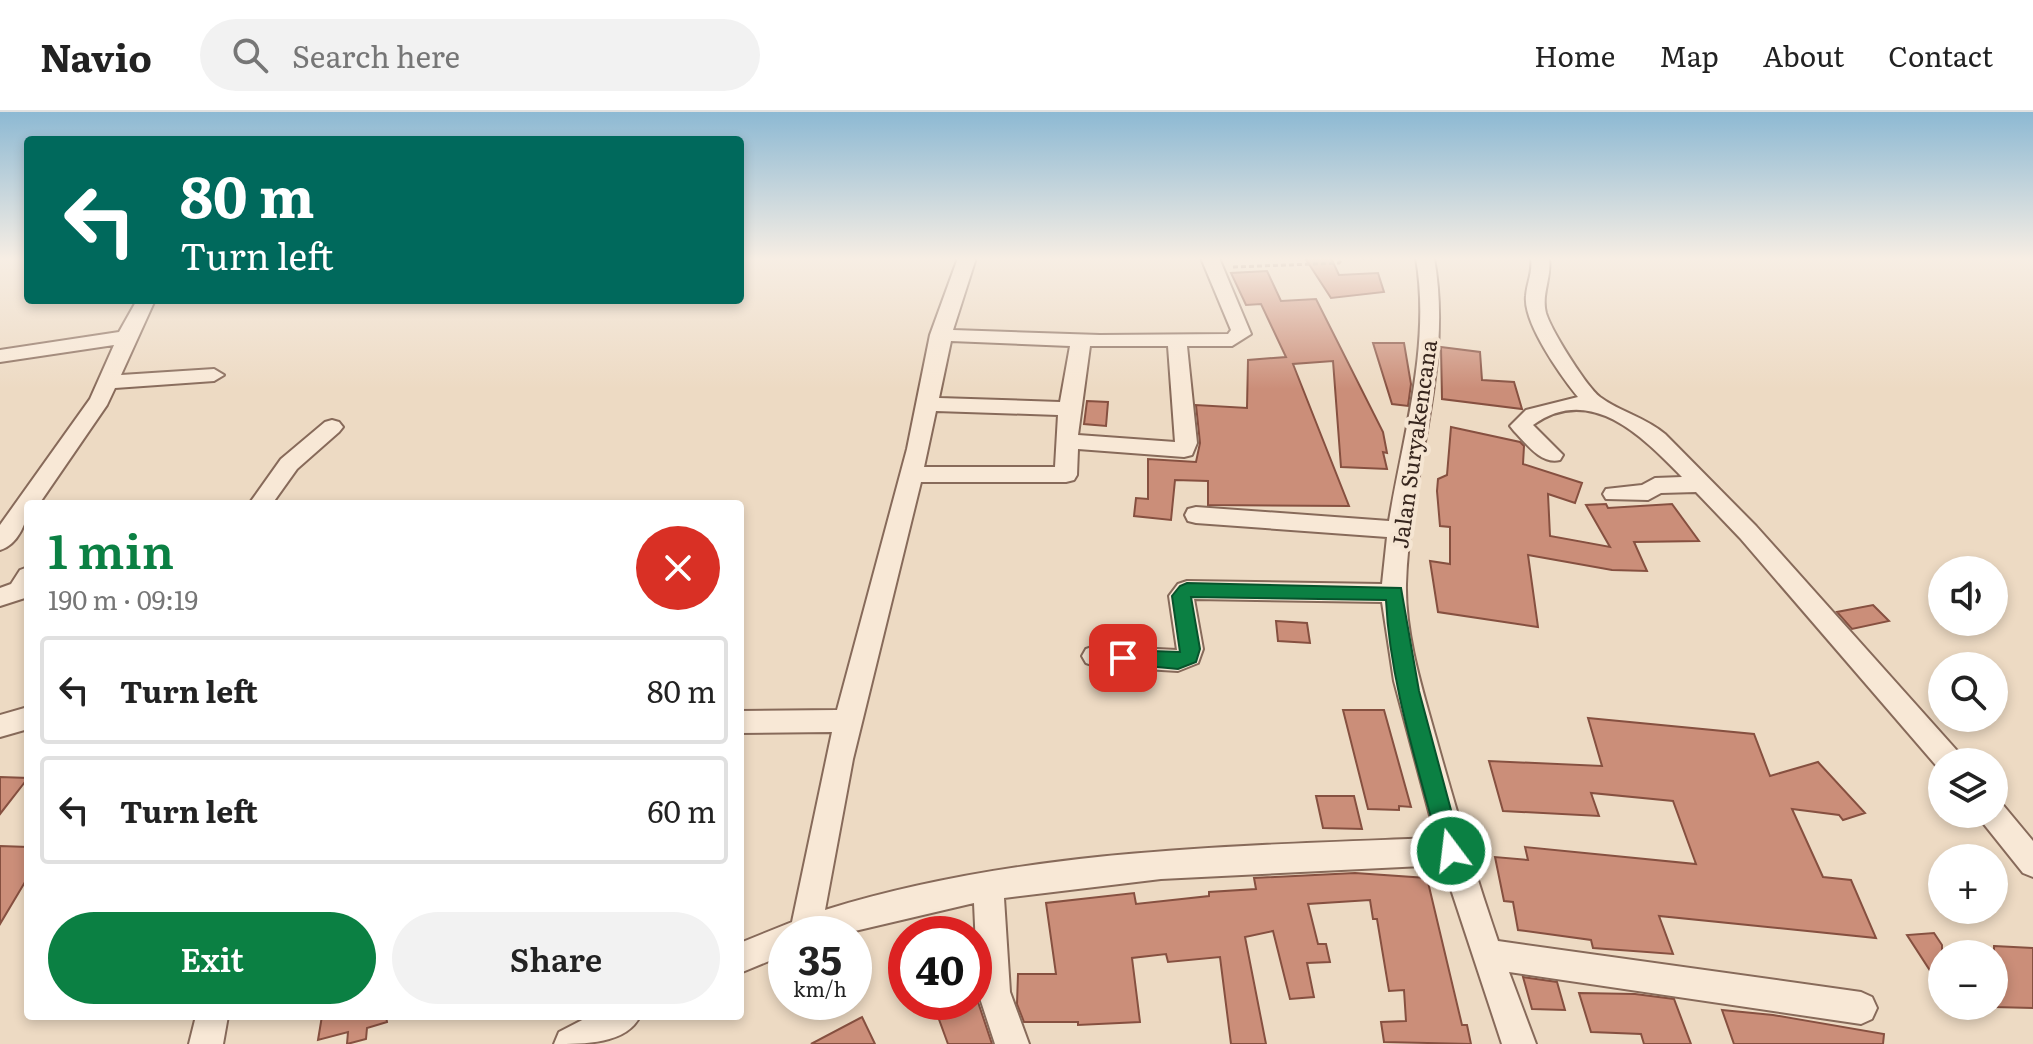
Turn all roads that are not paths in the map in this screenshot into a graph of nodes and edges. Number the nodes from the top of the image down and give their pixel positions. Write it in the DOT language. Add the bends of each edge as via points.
graph roads {
  1 [pos="952,301"];
  2 [pos="1228,301"];
  3 [pos="1429,301"];
  4 [pos="1536,301"];
  5 [pos="144,304"];
  6 [pos="940,335"];
  7 [pos="126,337"];
  8 [pos="1081,340"];
  9 [pos="1177,341"];
  10 [pos="0,356"];
  11 [pos="214,375"];
  12 [pos="108,382"];
  13 [pos="1592,401"];
  14 [pos="928,404"];
  15 [pos="1069,409"];
  16 [pos="332,427"];
  17 [pos="1067,441"];
  18 [pos="1552,455"];
  19 [pos="911,474"];
  20 [pos="1701,484"];
  21 [pos="1614,494"];
  22 [pos="31,500"];
  23 [pos="263,500"];
  24 [pos="24,509"];
  25 [pos="1196,515"];
  26 [pos="1400,530"];
  27 [pos="0,542"];
  28 [pos="24,588"];
  29 [pos="1395,593"];
  30 [pos="0,597"];
  31 [pos="1095,656"];
  32 [pos="24,719"];
  33 [pos="847,721"];
  34 [pos="744,722"];
  35 [pos="0,726"];
  36 [pos="1938,748"];
  37 [pos="2004,828"];
  38 [pos="1451,851"];
  39 [pos="2033,863"];
  40 [pos="988,887"];
  41 [pos="802,916"];
  42 [pos="858,916"];
  43 [pos="768,947"];
  44 [pos="744,956"];
  45 [pos="1488,956"];
  46 [pos="1861,1008"];
  47 [pos="211,1020"];
  48 [pos="616,1020"];
  49 [pos="206,1044"];
  50 [pos="571,1044"];
  51 [pos="1012,1044"];
  52 [pos="1519,1044"];
  1 -- 6 [label="street"];
  2 -- 9 [label="street" via="1241,334 1226,341"];
  3 -- 26 [label="street, Jalan Suryakencana" via="1428,356"];
  4 -- 13 [label="street" via="1537,315"];
  5 -- 7 [label="street"];
  6 -- 8 [label="street"];
  6 -- 14 [label="street"];
  7 -- 10 [label="street"];
  7 -- 12 [label="street"];
  8 -- 9 [label="street"];
  8 -- 15 [label="street"];
  9 -- 17 [label="street" via="1184,450"];
  11 -- 12 [label="street"];
  12 -- 22 [label="street"];
  13 -- 18 [label="street" via="1525,418 1525,432"];
  13 -- 20 [label="street" via="1643,427"];
  14 -- 15 [label="street"];
  14 -- 19 [label="street"];
  15 -- 17 [label="street"];
  16 -- 23 [label="street" via="289,464"];
  17 -- 19 [label="street" via="1068,470 1062,478"];
  19 -- 33 [label="street"];
  20 -- 21 [label="street"];
  20 -- 36 [label="street"];
  24 -- 27 [label="street"];
  25 -- 26 [label="street"];
  26 -- 29 [label="street, Jalan Suryakencana"];
  28 -- 30 [label="street"];
  29 -- 31 [label="street" via="1187,590 1181,596 1189,656 1178,661"];
  29 -- 38 [label="street, Jalan Suryakencana" via="1409,691"];
  32 -- 35 [label="street"];
  33 -- 34 [label="street"];
  33 -- 41 [label="street"];
  37 -- 39 [label="street"];
  38 -- 40 [label="street" via="1232,859"];
  38 -- 45 [label="street, Jalan Suryakencana"];
  40 -- 42 [label="street"];
  40 -- 51 [label="street" via="994,992"];
  43 -- 44 [label="street"];
  45 -- 46 [label="street"];
  45 -- 52 [label="street, Jalan Suryakencana"];
  47 -- 49 [label="street"];
  48 -- 50 [label="street"];
}
